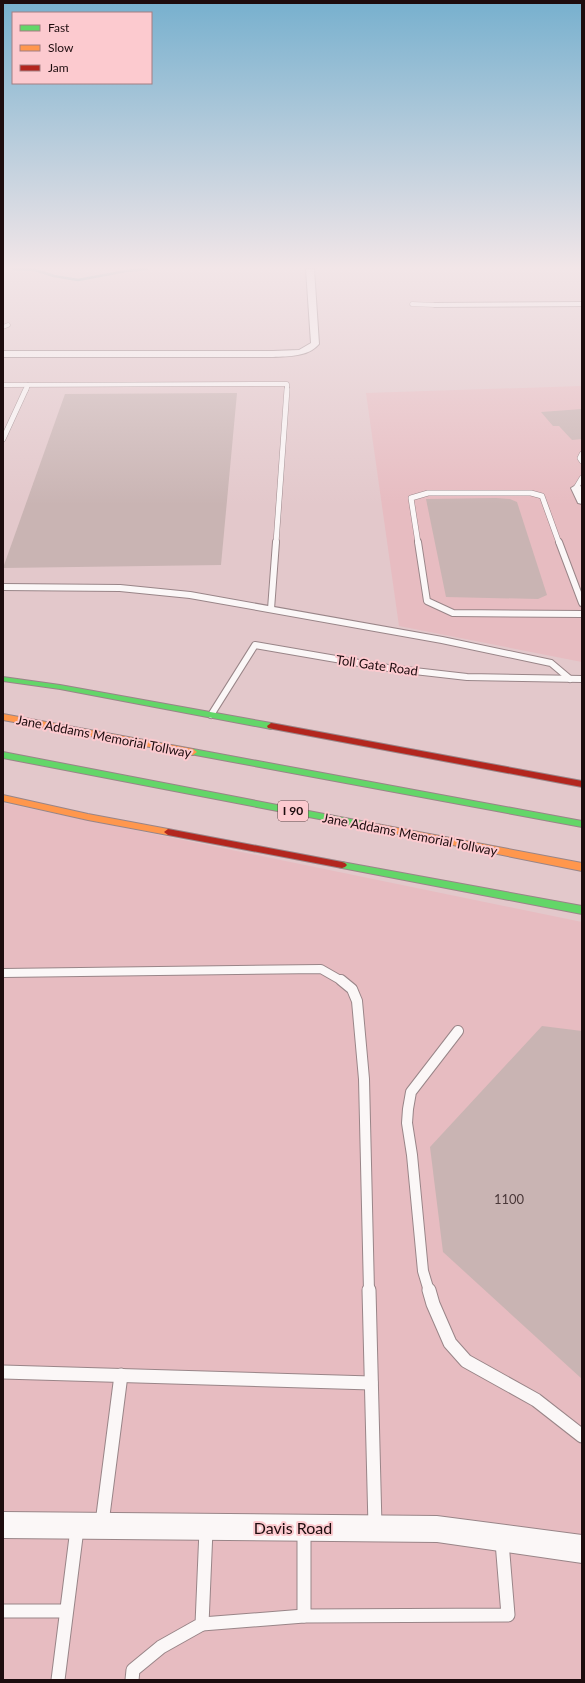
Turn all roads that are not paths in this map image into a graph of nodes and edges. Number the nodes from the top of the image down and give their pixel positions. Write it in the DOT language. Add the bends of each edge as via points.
graph roads {
  1 [pos="311,348"];
  2 [pos="3,354"];
  3 [pos="3,385"];
  4 [pos="28,385"];
  5 [pos="3,439"];
  6 [pos="582,454"];
  7 [pos="582,461"];
  8 [pos="582,478"];
  9 [pos="579,489"];
  10 [pos="582,502"];
  11 [pos="3,587"];
  12 [pos="582,603"];
  13 [pos="270,609"];
  14 [pos="582,614"];
  15 [pos="3,679"];
  16 [pos="570,679"];
  17 [pos="582,679"];
  18 [pos="211,715"];
  19 [pos="3,717"];
  20 [pos="3,755"];
  21 [pos="582,784"];
  22 [pos="3,798"];
  23 [pos="582,824"];
  24 [pos="582,867"];
  25 [pos="582,910"];
  26 [pos="3,973"];
  27 [pos="458,1031"];
  28 [pos="3,1372"];
  29 [pos="121,1375"];
  30 [pos="371,1383"];
  31 [pos="582,1436"];
  32 [pos="3,1525"];
  33 [pos="89,1526"];
  34 [pos="206,1527"];
  35 [pos="304,1528"];
  36 [pos="375,1528"];
  37 [pos="502,1538"];
  38 [pos="582,1549"];
  39 [pos="3,1611"];
  40 [pos="66,1611"];
  41 [pos="304,1616"];
  42 [pos="202,1624"];
  43 [pos="58,1680"];
  44 [pos="132,1680"];
  1 -- 2 [label="street" via="302,352 273,354"];
  3 -- 4 [label="lane"];
  4 -- 5 [label="lane"];
  4 -- 13 [label="lane" via="287,384"];
  6 -- 7 [label="lane"];
  8 -- 9 [label="lane"];
  9 -- 10 [label="street"];
  11 -- 13 [label="lane" via="120,588 190,595"];
  12 -- 14 [label="lane" via="542,496 531,493 428,493 412,498 427,601 453,613"];
  13 -- 16 [label="lane" via="442,640 551,663"];
  15 -- 18 [label="highway"];
  16 -- 17 [label="lane, Toll Gate Road"];
  16 -- 18 [label="lane, Toll Gate Road" via="467,676 388,668 255,645"];
  18 -- 21 [label="highway"];
  19 -- 23 [label="highway, Jane Addams Memorial Tollway"];
  20 -- 24 [label="highway, Jane Addams Memorial Tollway / I 90"];
  22 -- 25 [label="highway" via="95,818"];
  26 -- 30 [label="lane" via="321,969 339,978 352,989 357,1001 364,1079"];
  27 -- 31 [label="lane" via="411,1092 408,1109 407,1123 423,1271 433,1304 450,1343 466,1361 536,1400"];
  28 -- 29 [label="lane"];
  29 -- 30 [label="lane"];
  29 -- 33 [label="lane"];
  30 -- 36 [label="lane"];
  32 -- 33 [label="street, Davis Road"];
  33 -- 34 [label="street, Davis Road"];
  33 -- 40 [label="lane"];
  34 -- 35 [label="street, Davis Road"];
  34 -- 42 [label="lane"];
  35 -- 36 [label="street, Davis Road"];
  35 -- 41 [label="lane"];
  36 -- 37 [label="street, Davis Road" via="437,1529"];
  37 -- 38 [label="street, Davis Road"];
  37 -- 41 [label="lane" via="508,1615"];
  39 -- 40 [label="lane"];
  40 -- 43 [label="lane"];
  41 -- 42 [label="lane"];
  42 -- 44 [label="lane" via="161,1647 133,1670"];
}
